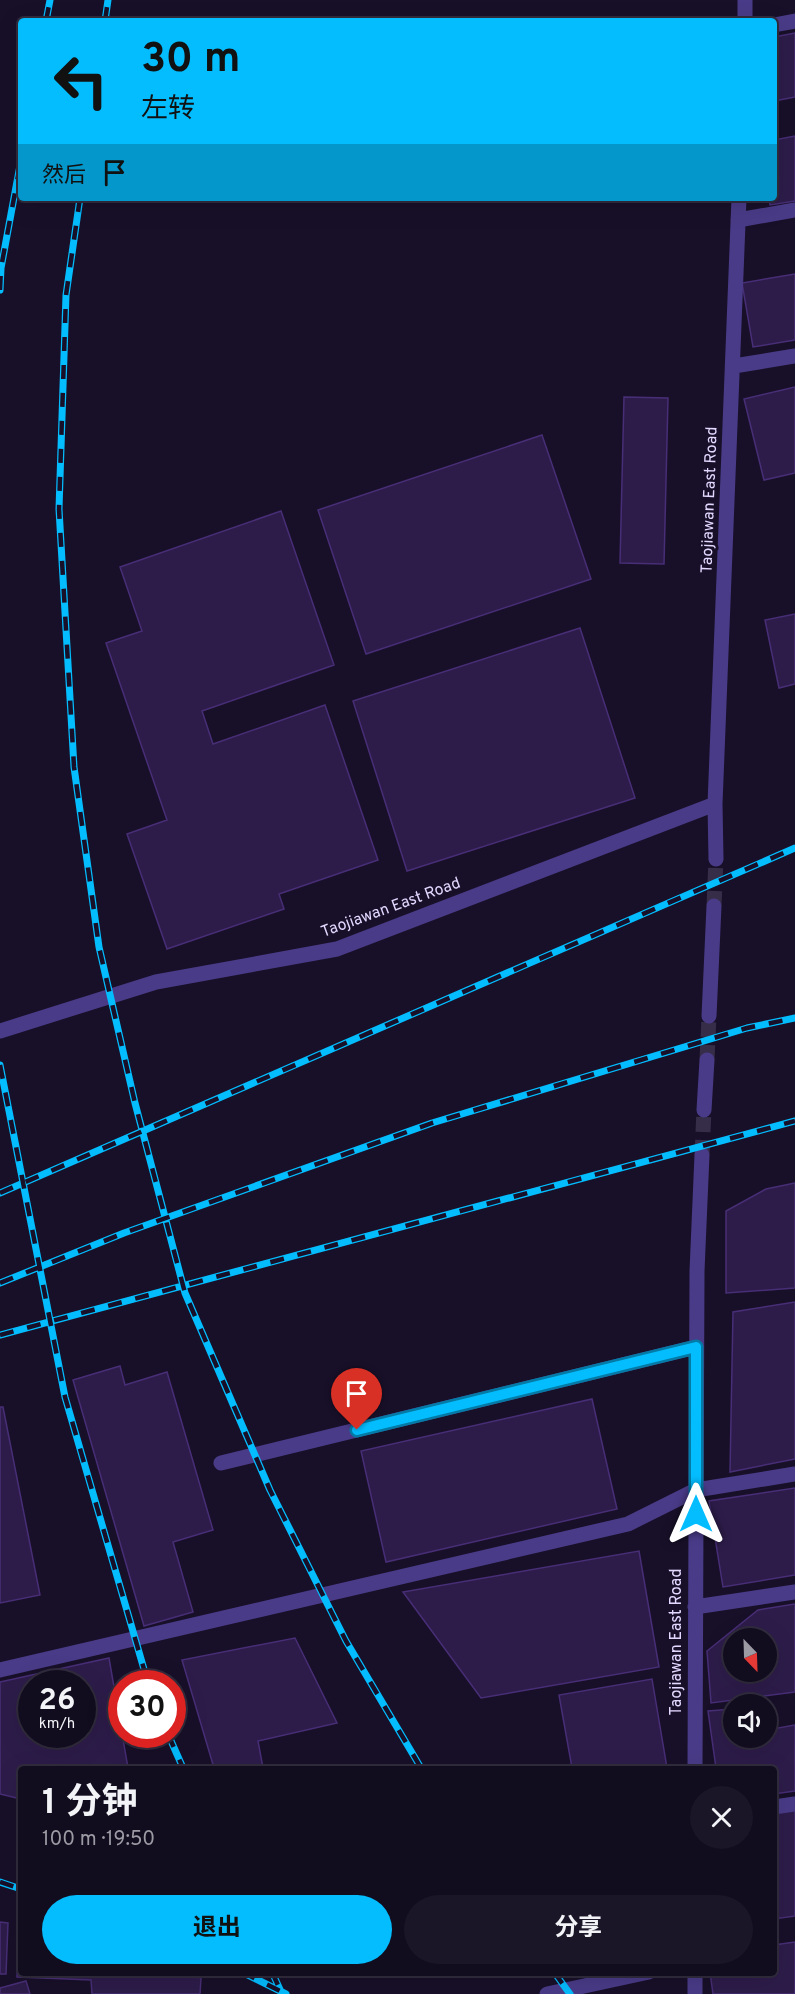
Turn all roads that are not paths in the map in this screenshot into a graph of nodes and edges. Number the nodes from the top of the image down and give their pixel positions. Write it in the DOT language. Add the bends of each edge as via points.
graph roads {
  1 [pos="745,0"];
  2 [pos="745,18"];
  3 [pos="795,21"];
  4 [pos="777,24"];
  5 [pos="739,201"];
  6 [pos="795,210"];
  7 [pos="738,220"];
  8 [pos="795,356"];
  9 [pos="734,366"];
  10 [pos="715,804"];
  11 [pos="716,859"];
  12 [pos="714,906"];
  13 [pos="709,1016"];
  14 [pos="0,1031"];
  15 [pos="707,1060"];
  16 [pos="704,1110"];
  17 [pos="702,1155"];
  18 [pos="696,1347"];
  19 [pos="221,1463"];
  20 [pos="795,1474"];
  21 [pos="696,1491"];
  22 [pos="795,1592"];
  23 [pos="695,1607"];
  24 [pos="0,1671"];
  25 [pos="695,1766"];
  26 [pos="795,1804"];
  27 [pos="777,1807"];
  28 [pos="630,1976"];
  29 [pos="695,1976"];
  30 [pos="547,1994"];
  31 [pos="695,1994"];
  1 -- 2 [label="street"];
  3 -- 4 [label="street"];
  5 -- 7 [label="street, Taojiawan East Road"];
  6 -- 7 [label="street"];
  7 -- 9 [label="street, Taojiawan East Road"];
  8 -- 9 [label="street"];
  9 -- 10 [label="street, Taojiawan East Road"];
  10 -- 11 [label="street, Taojiawan East Road"];
  10 -- 14 [label="street, Taojiawan East Road" via="337,950 156,982"];
  12 -- 13 [label="street"];
  15 -- 16 [label="street"];
  17 -- 18 [label="street, Taojiawan East Road"];
  18 -- 19 [label="street"];
  18 -- 21 [label="street, Taojiawan East Road"];
  20 -- 21 [label="street"];
  21 -- 23 [label="street, Taojiawan East Road"];
  21 -- 24 [label="street" via="628,1524"];
  22 -- 23 [label="street"];
  23 -- 25 [label="street, Taojiawan East Road"];
  26 -- 27 [label="street"];
  28 -- 30 [label="street"];
  29 -- 31 [label="street"];
}
